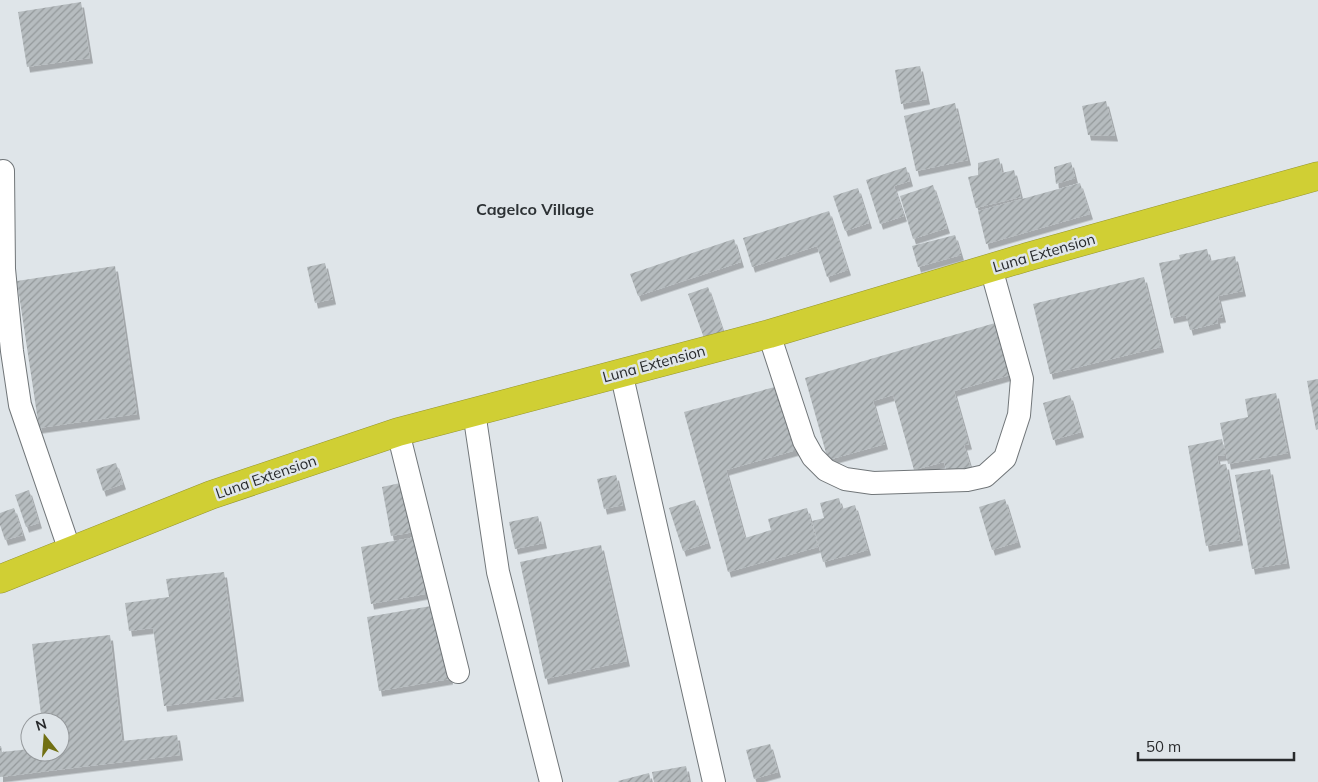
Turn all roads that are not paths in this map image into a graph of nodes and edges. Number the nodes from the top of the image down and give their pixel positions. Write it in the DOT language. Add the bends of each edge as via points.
graph roads {
  1 [pos="3,171"];
  2 [pos="1318,176"];
  3 [pos="991,268"];
  4 [pos="769,334"];
  5 [pos="621,372"];
  6 [pos="474,412"];
  7 [pos="398,432"];
  8 [pos="70,551"];
  9 [pos="0,577"];
  10 [pos="458,672"];
  11 [pos="550,782"];
  12 [pos="714,782"];
  1 -- 8 [label="lane" via="4,269 20,406"];
  2 -- 3 [label="highway, Luna Extension"];
  3 -- 4 [label="highway, Luna Extension"];
  3 -- 4 [label="lane" via="1022,379 1019,415 1006,458 986,476 967,480 873,482 845,479 826,470 813,458 804,441"];
  4 -- 5 [label="highway, Luna Extension"];
  5 -- 6 [label="highway, Luna Extension"];
  5 -- 12 [label="lane"];
  6 -- 7 [label="highway, Luna Extension"];
  6 -- 11 [label="lane" via="498,572"];
  7 -- 8 [label="highway, Luna Extension" via="211,495"];
  7 -- 10 [label="lane"];
  8 -- 9 [label="highway, Luna Extension"];
}
